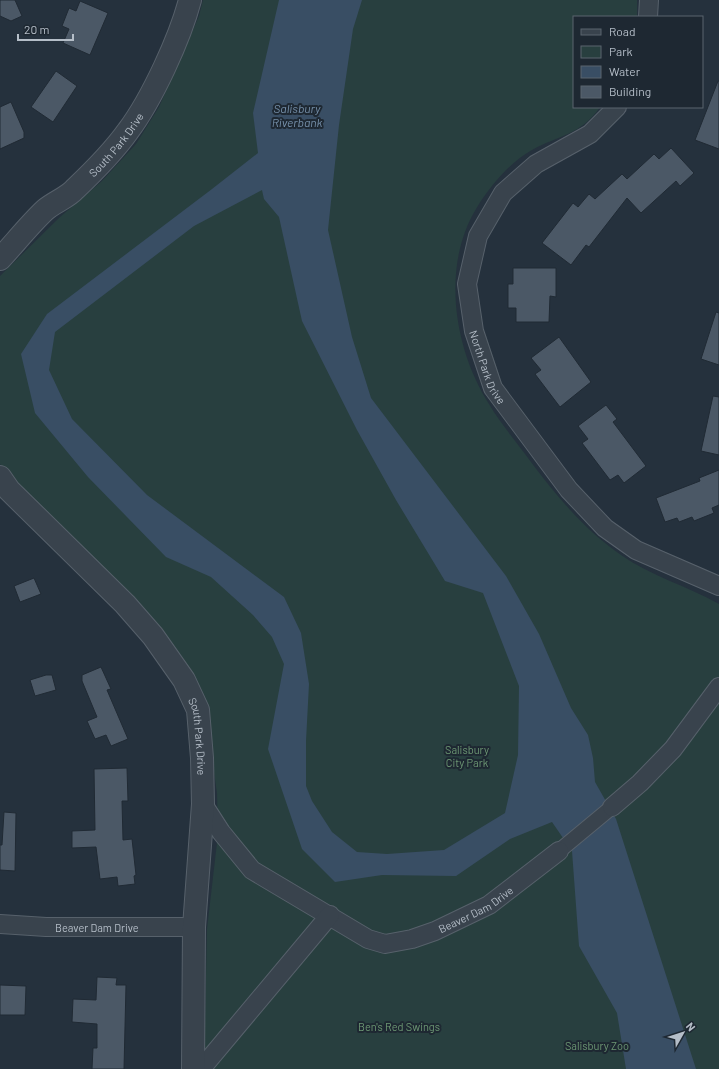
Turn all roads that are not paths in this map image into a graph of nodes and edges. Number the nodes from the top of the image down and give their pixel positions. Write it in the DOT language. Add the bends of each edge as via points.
graph roads {
  1 [pos="190,0"];
  2 [pos="649,0"];
  3 [pos="648,16"];
  4 [pos="616,108"];
  5 [pos="0,259"];
  6 [pos="0,477"];
  7 [pos="719,586"];
  8 [pos="719,686"];
  9 [pos="203,804"];
  10 [pos="612,807"];
  11 [pos="559,851"];
  12 [pos="330,916"];
  13 [pos="0,924"];
  14 [pos="194,927"];
  15 [pos="193,1069"];
  16 [pos="201,1069"];
  1 -- 5 [label="street, South Park Drive" via="170,53 129,131 74,191 46,209"];
  2 -- 3 [label="street"];
  4 -- 7 [label="street, North Park Drive" via="590,134 536,164 503,193 478,236 467,284 474,330 493,388 569,490 606,528 636,550"];
  6 -- 9 [label="street, South Park Drive" via="9,490 125,604 153,636 184,680 198,710"];
  8 -- 10 [label="street, Beaver Dam Drive" via="673,749"];
  9 -- 12 [label="street, Beaver Dam Drive" via="221,832 252,870"];
  9 -- 14 [label="street, South Park Drive"];
  10 -- 11 [label="street, Beaver Dam Drive"];
  11 -- 12 [label="street, Beaver Dam Drive" via="489,905 412,939 385,944 368,939"];
  12 -- 16 [label="street"];
  13 -- 14 [label="street, Beaver Dam Drive" via="46,928"];
  14 -- 15 [label="street, South Park Drive"];
}
